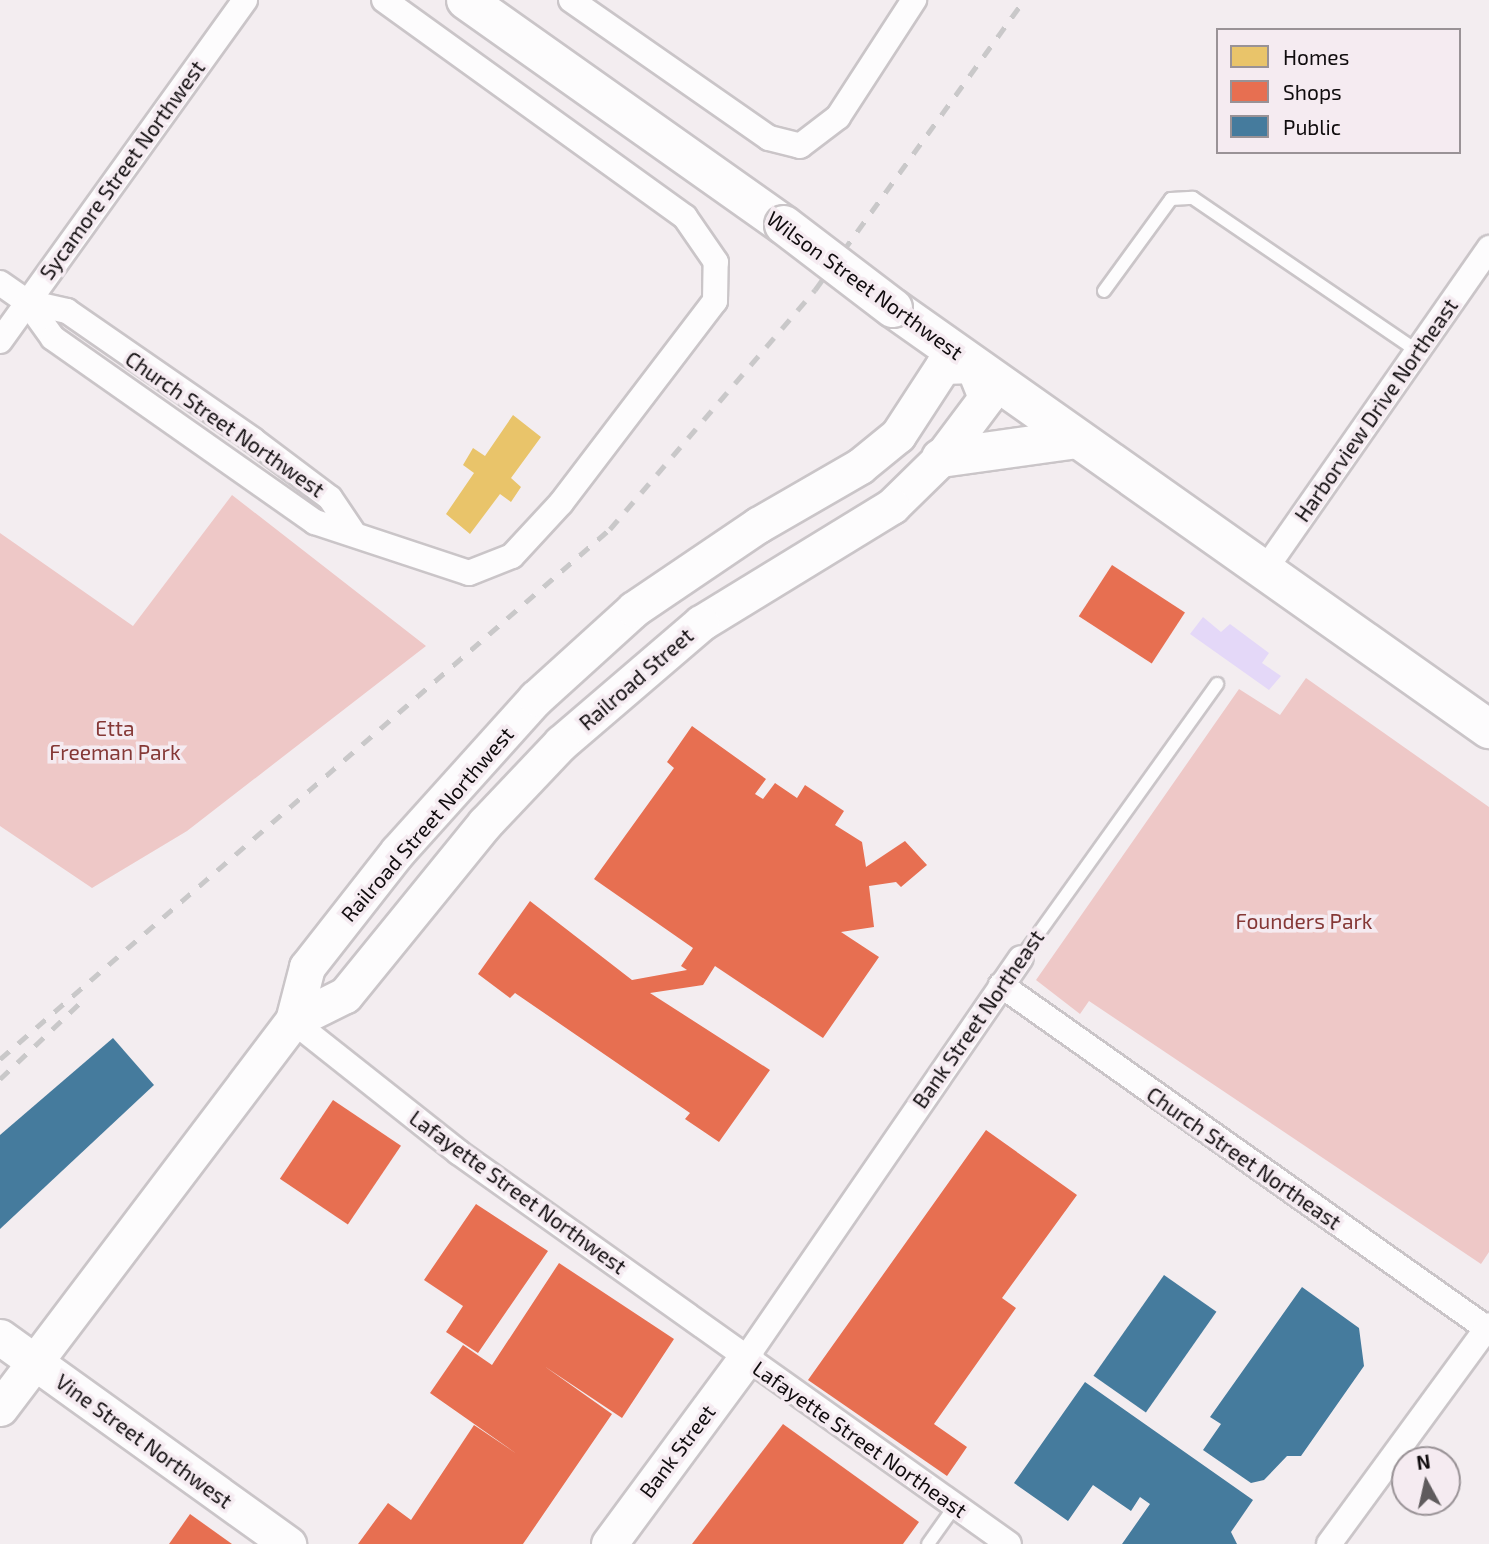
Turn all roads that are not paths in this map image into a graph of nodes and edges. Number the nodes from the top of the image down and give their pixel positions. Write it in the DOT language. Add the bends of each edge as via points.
graph roads {
  1 [pos="245,0"];
  2 [pos="384,0"];
  3 [pos="467,0"];
  4 [pos="571,0"];
  5 [pos="914,0"];
  6 [pos="1489,248"];
  7 [pos="0,284"];
  8 [pos="1104,291"];
  9 [pos="27,302"];
  10 [pos="0,341"];
  11 [pos="1417,351"];
  12 [pos="973,365"];
  13 [pos="1076,439"];
  14 [pos="941,458"];
  15 [pos="1264,571"];
  16 [pos="1217,684"];
  17 [pos="1489,729"];
  18 [pos="1021,958"];
  19 [pos="1002,985"];
  20 [pos="293,1021"];
  21 [pos="1488,1327"];
  22 [pos="0,1337"];
  23 [pos="746,1358"];
  24 [pos="33,1362"];
  25 [pos="0,1408"];
  26 [pos="955,1506"];
  27 [pos="288,1544"];
  28 [pos="609,1544"];
  29 [pos="928,1544"];
  30 [pos="1009,1544"];
  31 [pos="1329,1544"];
  1 -- 9 [label="street, Sycamore Street Northwest"];
  2 -- 9 [label="street, Church Street Northwest" via="685,216 716,262 715,301 561,503 512,556 469,573 315,522 52,338"];
  3 -- 12 [label="highway, Wilson Street Northwest, bridge"];
  4 -- 5 [label="street" via="769,138 800,146 838,117"];
  6 -- 11 [label="street, Harborview Drive Northeast"];
  7 -- 9 [label="street, Church Street Northwest"];
  8 -- 11 [label="lane" via="1171,199 1193,198"];
  9 -- 10 [label="street, Sycamore Street Northwest"];
  11 -- 15 [label="street, Harborview Drive Northeast"];
  12 -- 13 [label="highway, Wilson Street Northwest"];
  12 -- 14 [label="street, Railroad Street" via="986,398"];
  12 -- 20 [label="street, Railroad Street Northwest" via="943,366 898,435 634,609 536,698 398,851 307,967"];
  13 -- 14 [label="highway"];
  13 -- 15 [label="highway, Wilson Street Northwest"];
  14 -- 20 [label="street, Railroad Street" via="861,529 701,623 561,743 485,823 345,995"];
  15 -- 17 [label="highway, Wilson Street Northwest"];
  16 -- 18 [label="lane, Bank Street Northeast"];
  18 -- 19 [label="street, Bank Street Northeast"];
  19 -- 21 [label="street, Church Street Northeast"];
  19 -- 23 [label="street, Bank Street Northeast"];
  20 -- 23 [label="street, Lafayette Street Northwest" via="458,1152"];
  20 -- 24 [label="street, Railroad Street Northwest"];
  21 -- 31 [label="street"];
  22 -- 24 [label="street, Vine Street Northwest"];
  23 -- 26 [label="street, Lafayette Street Northeast"];
  23 -- 28 [label="street, Bank Street"];
  24 -- 25 [label="street, Railroad Street Northwest"];
  24 -- 27 [label="street, Vine Street Northwest"];
  26 -- 29 [label="lane"];
  26 -- 30 [label="street, Lafayette Street Northeast"];
}
